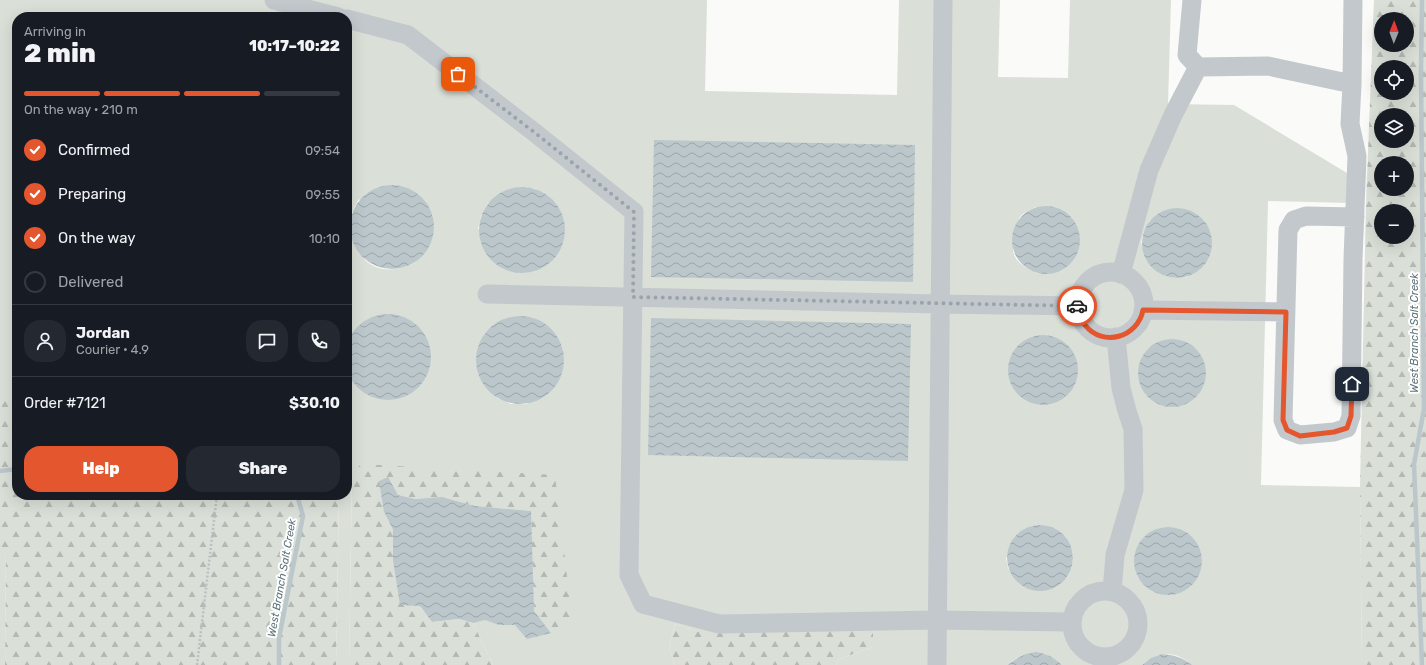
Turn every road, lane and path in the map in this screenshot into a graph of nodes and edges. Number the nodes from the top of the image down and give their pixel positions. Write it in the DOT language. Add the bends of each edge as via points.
graph roads {
  1 [pos="274,0"];
  2 [pos="943,0"];
  3 [pos="1192,0"];
  4 [pos="1353,0"];
  5 [pos="319,12"];
  6 [pos="352,20"];
  7 [pos="1198,67"];
  8 [pos="1352,84"];
  9 [pos="1355,217"];
  10 [pos="1121,274"];
  11 [pos="487,294"];
  12 [pos="633,297"];
  13 [pos="940,304"];
  14 [pos="1078,306"];
  15 [pos="1143,310"];
  16 [pos="1286,312"];
  17 [pos="1116,337"];
  18 [pos="216,500"];
  19 [pos="1112,591"];
  20 [pos="937,620"];
  21 [pos="1072,622"];
  22 [pos="197,665"];
  23 [pos="937,665"];
  1 -- 5 [label="street"];
  2 -- 13 [label="street"];
  3 -- 7 [label="street" via="1187,54"];
  4 -- 8 [label="street"];
  6 -- 12 [label="street" via="408,35 634,212"];
  7 -- 8 [label="street" via="1268,66"];
  7 -- 10 [label="street" via="1149,170"];
  8 -- 9 [label="street" via="1350,124 1357,156"];
  9 -- 16 [label="street" via="1306,216 1294,220 1288,230"];
  9 -- 16 [label="street" via="1351,416 1347,428 1300,436 1287,430 1283,420"];
  10 -- 14 [label="street" via="1111,272 1091,279 1079,295"];
  10 -- 15 [label="street" via="1138,286 1142,295"];
  11 -- 12 [label="street"];
  12 -- 13 [label="street"];
  12 -- 20 [label="street" via="629,575 643,604 719,624"];
  13 -- 14 [label="street"];
  13 -- 20 [label="street"];
  14 -- 17 [label="street" via="1080,317 1094,334"];
  15 -- 16 [label="street"];
  15 -- 17 [label="street" via="1136,326 1127,334"];
  17 -- 19 [label="street" via="1121,388 1134,429 1134,490 1115,555"];
  18 -- 22 [label="path"];
  19 -- 21 [label="street" via="1090,594 1081,601"];
  19 -- 21 [label="street" via="1130,601 1136,610 1138,631 1127,649 1108,657 1097,656 1078,643 1073,633"];
  20 -- 21 [label="street"];
  20 -- 23 [label="street"];
}
